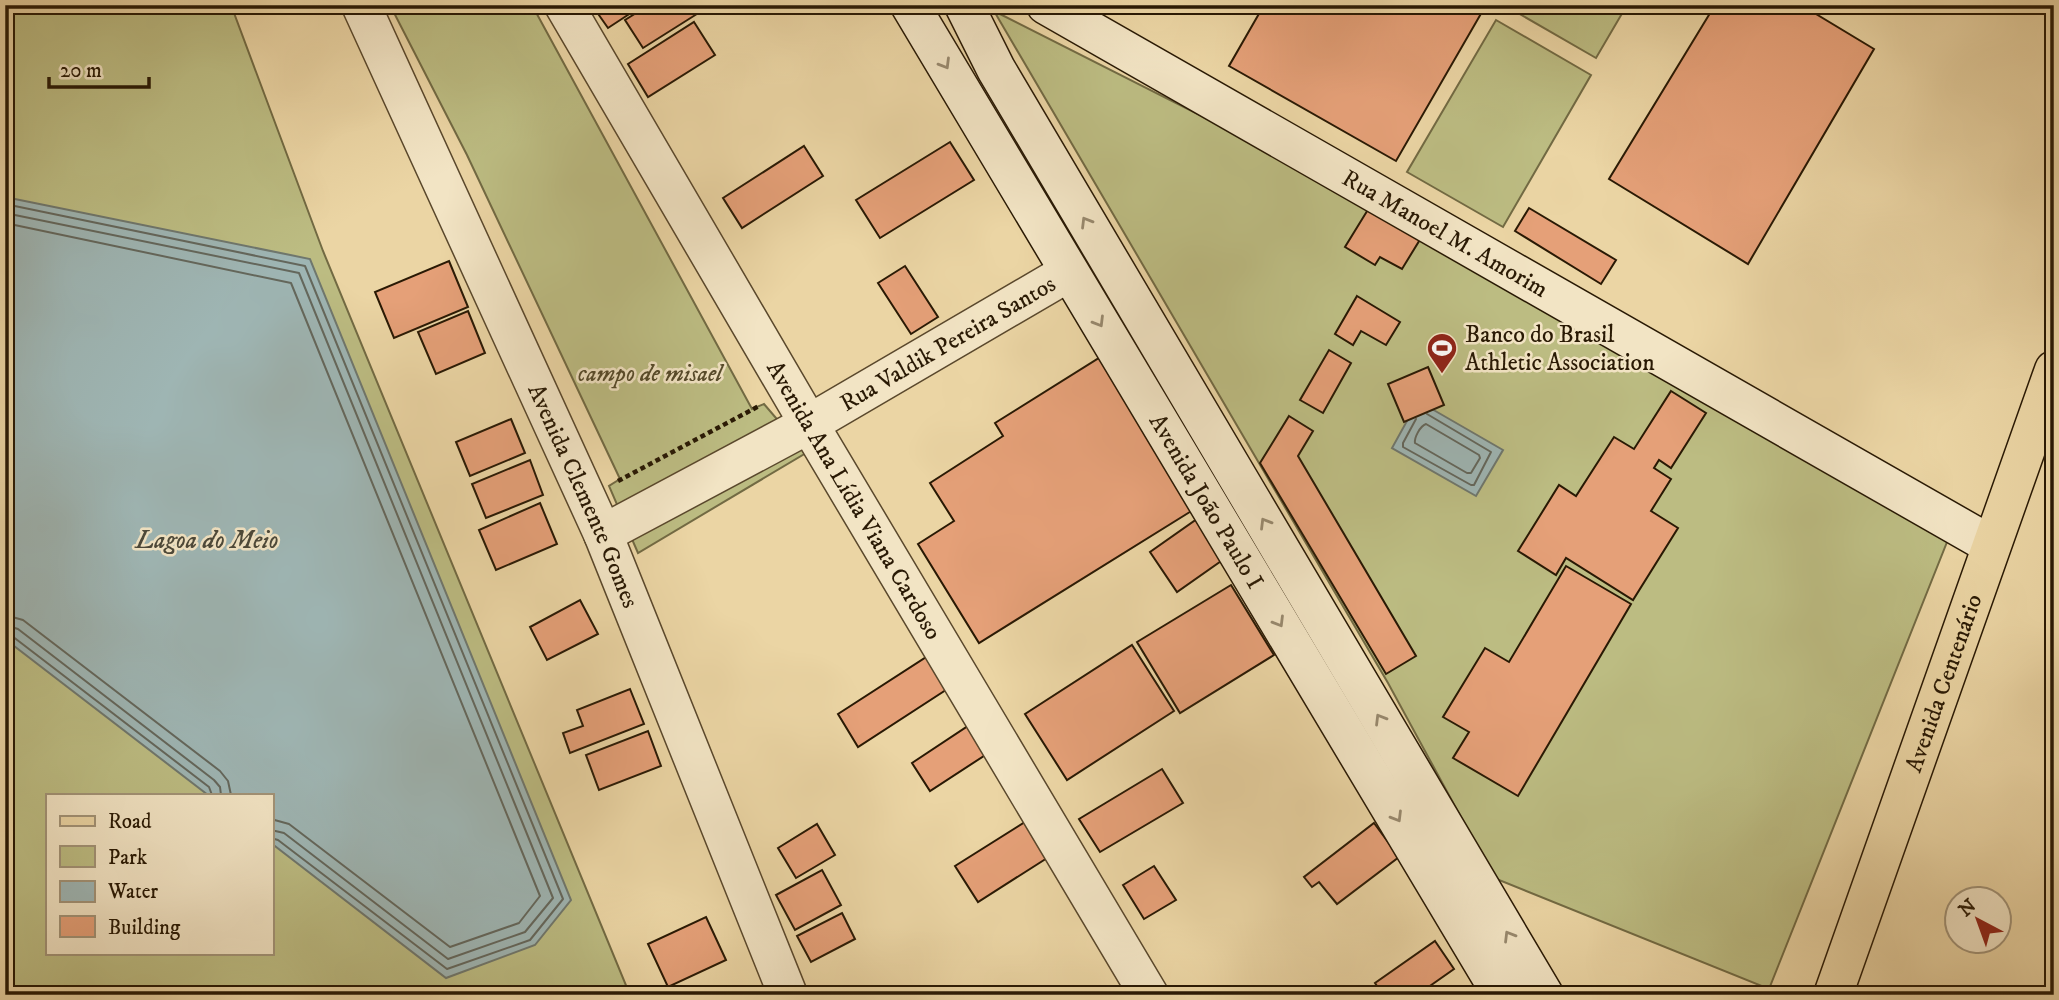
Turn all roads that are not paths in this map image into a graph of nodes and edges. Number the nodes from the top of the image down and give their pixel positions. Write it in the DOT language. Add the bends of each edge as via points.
graph roads {
  1 [pos="361,5"];
  2 [pos="564,5"];
  3 [pos="910,5"];
  4 [pos="964,5"];
  5 [pos="1046,5"];
  6 [pos="1069,272"];
  7 [pos="2054,370"];
  8 [pos="809,424"];
  9 [pos="603,534"];
  10 [pos="1991,545"];
  11 [pos="788,995"];
  12 [pos="1149,995"];
  13 [pos="1502,995"];
  14 [pos="1544,995"];
  15 [pos="1833,995"];
  1 -- 9 [label="street, Avenida Clemente Gomes"];
  2 -- 8 [label="street, Avenida Ana Lídia Viana Cardoso"];
  3 -- 6 [label="street, Avenida João Paulo I, one-way"];
  14 -- 4 [label="street, Avenida João Paulo I, one-way" via="996,69"];
  5 -- 10 [label="street, Rua Manoel M. Amorim"];
  6 -- 8 [label="street, Rua Valdik Pereira Santos"];
  6 -- 13 [label="street, Avenida João Paulo I, one-way"];
  7 -- 10 [label="main road, Avenida Centenário"];
  8 -- 9 [label="street, Rua Valdik Pereira Santos"];
  8 -- 12 [label="street, Avenida Ana Lídia Viana Cardoso"];
  9 -- 11 [label="street, Avenida Clemente Gomes"];
  10 -- 15 [label="main road, Avenida Centenário"];
}
